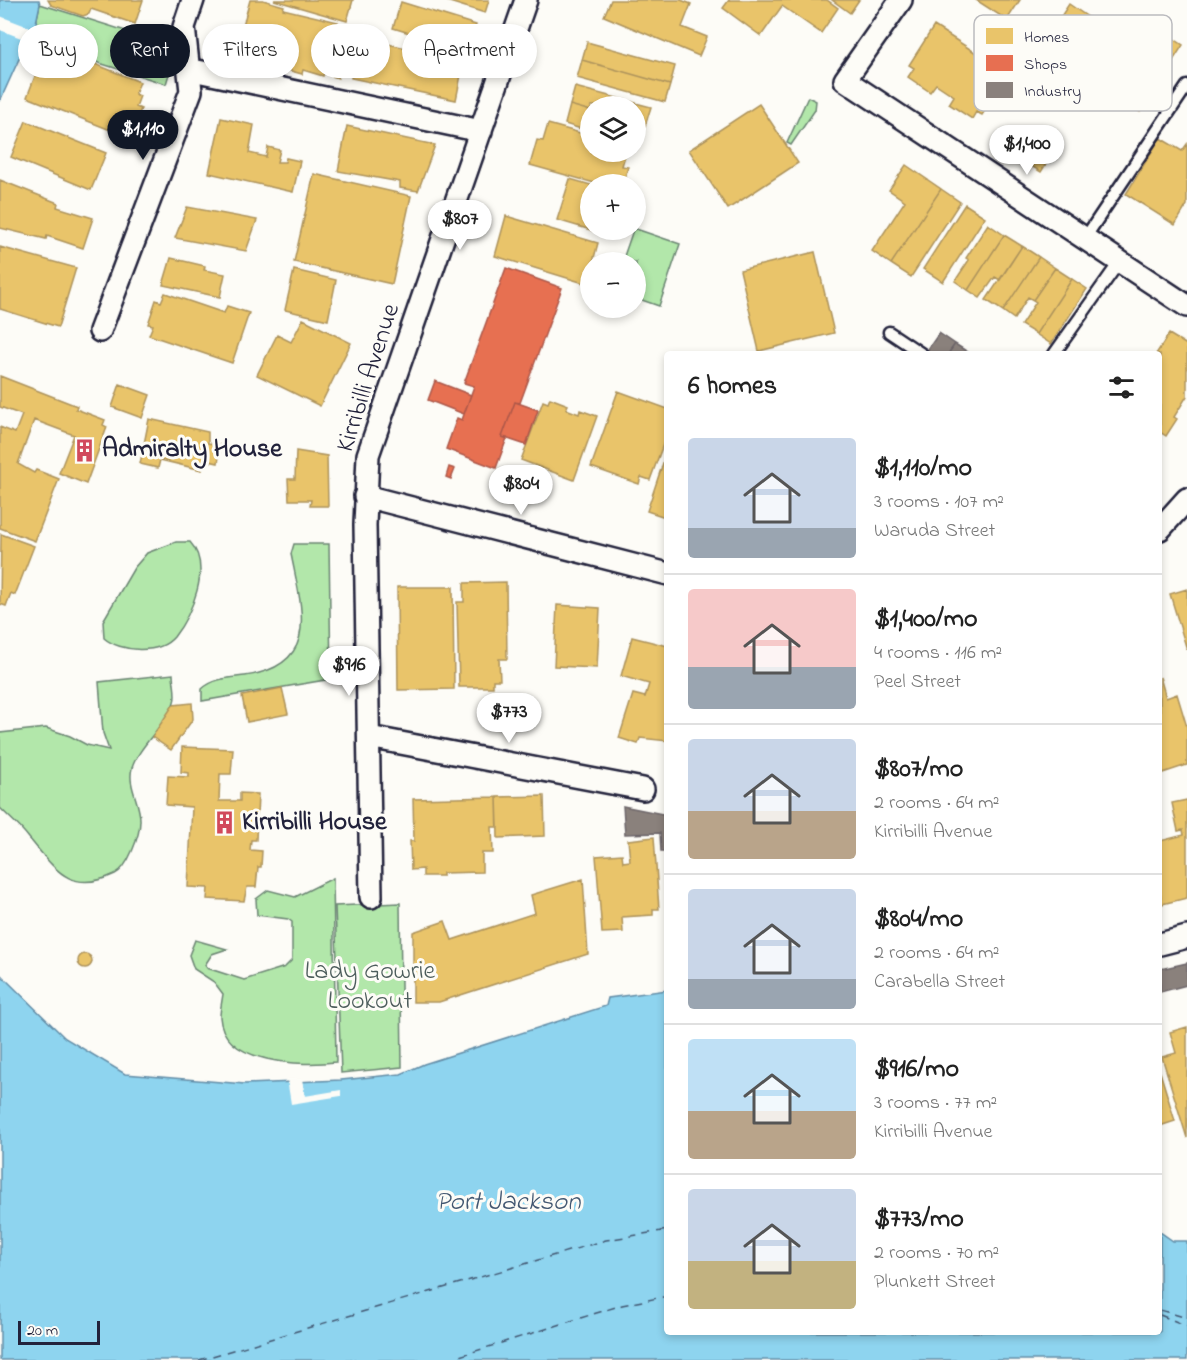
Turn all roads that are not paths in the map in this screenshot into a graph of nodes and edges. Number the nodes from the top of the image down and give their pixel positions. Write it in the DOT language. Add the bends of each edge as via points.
graph roads {
  1 [pos="193,0"];
  2 [pos="526,0"];
  3 [pos="901,0"];
  4 [pos="185,24"];
  5 [pos="190,69"];
  6 [pos="189,78"];
  7 [pos="1187,86"];
  8 [pos="1172,108"];
  9 [pos="1170,111"];
  10 [pos="481,131"];
  11 [pos="1084,238"];
  12 [pos="1120,261"];
  13 [pos="1187,306"];
  14 [pos="100,331"];
  15 [pos="889,332"];
  16 [pos="918,351"];
  17 [pos="1056,351"];
  18 [pos="365,496"];
  19 [pos="1187,499"];
  20 [pos="1162,527"];
  21 [pos="664,573"];
  22 [pos="369,737"];
  23 [pos="643,789"];
  24 [pos="371,897"];
  25 [pos="1187,938"];
  26 [pos="1162,944"];
  1 -- 4 [label="street"];
  2 -- 10 [label="street, Kirribilli Avenue"];
  3 -- 11 [label="street" via="845,80"];
  5 -- 10 [label="street"];
  6 -- 14 [label="street" via="190,92"];
  7 -- 8 [label="lane"];
  9 -- 11 [label="lane"];
  10 -- 18 [label="street, Kirribilli Avenue" via="376,429 368,455"];
  11 -- 12 [label="street"];
  12 -- 13 [label="street"];
  12 -- 17 [label="lane"];
  15 -- 16 [label="lane"];
  18 -- 21 [label="street"];
  18 -- 22 [label="street, Kirribilli Avenue"];
  19 -- 20 [label="street"];
  22 -- 23 [label="street"];
  22 -- 24 [label="street, Kirribilli Avenue"];
  25 -- 26 [label="street"];
}
